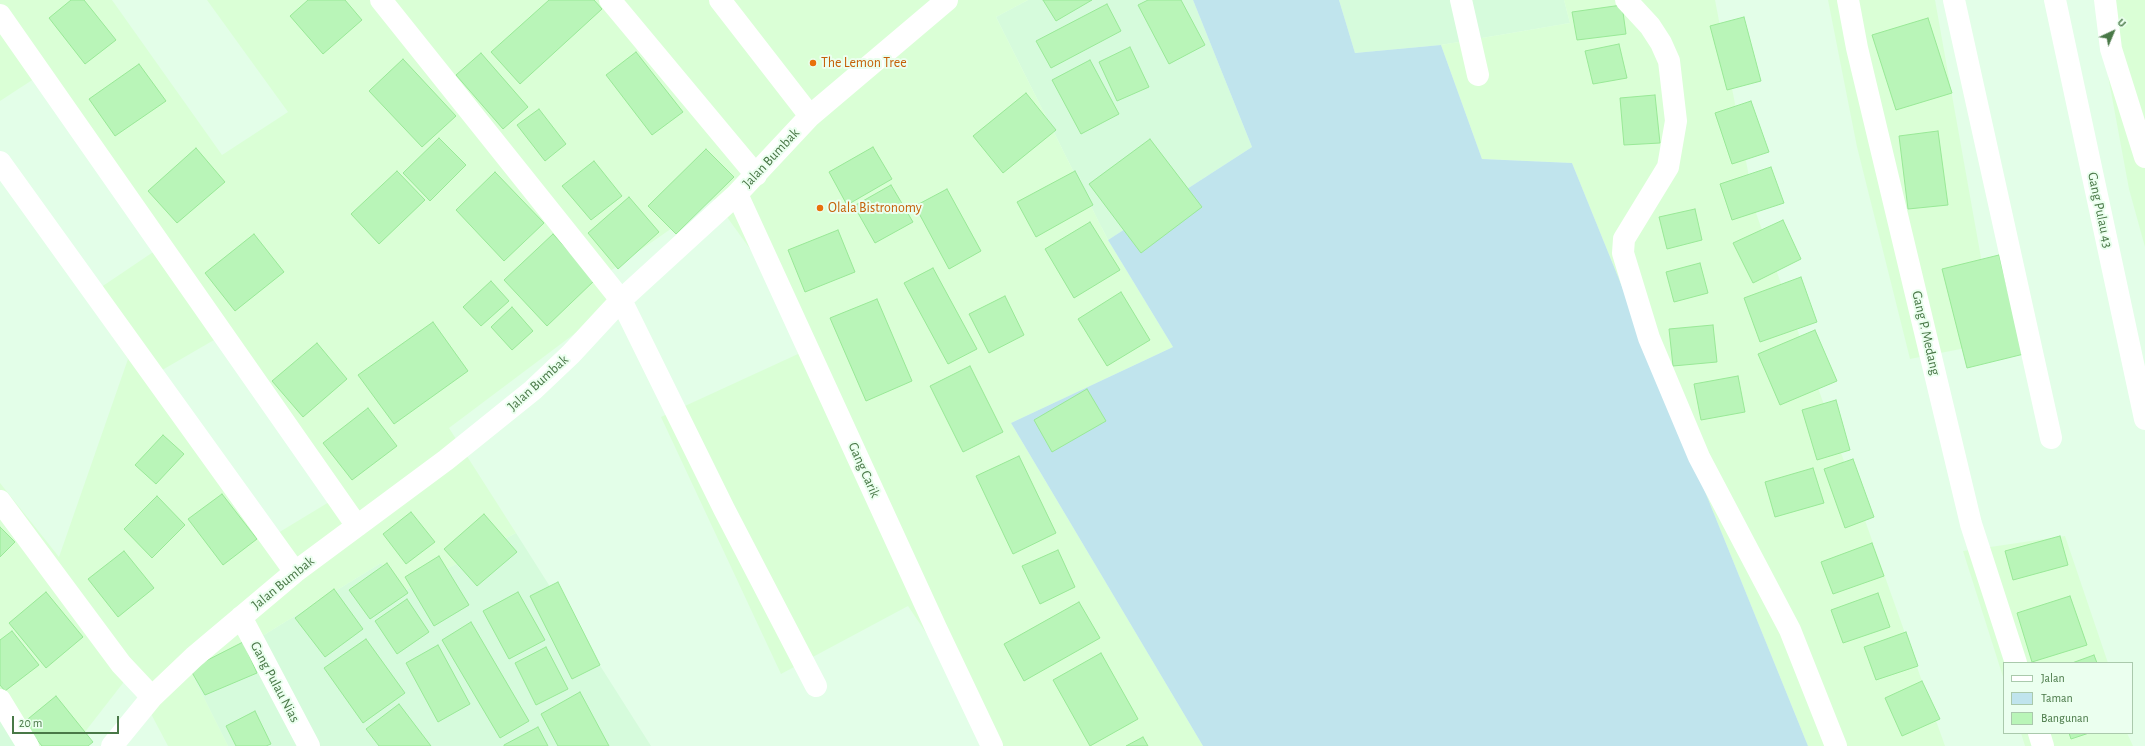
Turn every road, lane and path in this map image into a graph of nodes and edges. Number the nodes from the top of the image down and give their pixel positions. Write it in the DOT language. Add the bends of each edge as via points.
graph roads {
  1 [pos="381,0"];
  2 [pos="610,0"];
  3 [pos="720,0"];
  4 [pos="947,0"];
  5 [pos="1461,0"];
  6 [pos="1626,0"];
  7 [pos="1848,0"];
  8 [pos="1954,0"];
  9 [pos="2055,0"];
  10 [pos="2105,0"];
  11 [pos="0,15"];
  12 [pos="1478,75"];
  13 [pos="810,116"];
  14 [pos="2145,157"];
  15 [pos="0,162"];
  16 [pos="756,175"];
  17 [pos="737,194"];
  18 [pos="621,300"];
  19 [pos="2145,419"];
  20 [pos="2052,438"];
  21 [pos="0,501"];
  22 [pos="357,526"];
  23 [pos="295,572"];
  24 [pos="241,617"];
  25 [pos="2016,662"];
  26 [pos="816,686"];
  27 [pos="152,697"];
  28 [pos="0,700"];
  29 [pos="2039,734"];
  30 [pos="28,746"];
  31 [pos="112,746"];
  32 [pos="309,746"];
  33 [pos="992,746"];
  34 [pos="1836,746"];
  35 [pos="2043,746"];
  1 -- 18 [label="street"];
  2 -- 16 [label="street"];
  3 -- 13 [label="street"];
  4 -- 13 [label="street, Jalan Bumbak"];
  5 -- 12 [label="street"];
  6 -- 34 [label="street" via="1650,26 1669,61 1676,121 1668,167 1624,238 1623,254 1649,338 1699,457 1790,630"];
  7 -- 25 [label="street, Gang P. Medang" via="1971,524"];
  8 -- 20 [label="street"];
  9 -- 19 [label="street, Gang Pulau 43"];
  10 -- 14 [label="street" via="2111,49"];
  11 -- 22 [label="street"];
  13 -- 16 [label="street, Jalan Bumbak"];
  15 -- 23 [label="street"];
  16 -- 17 [label="street, Jalan Bumbak"];
  17 -- 18 [label="street, Jalan Bumbak"];
  17 -- 33 [label="street, Gang Carik"];
  18 -- 22 [label="street, Jalan Bumbak" via="534,390"];
  18 -- 26 [label="street" via="724,509"];
  21 -- 27 [label="street" via="121,664"];
  22 -- 23 [label="street, Jalan Bumbak"];
  23 -- 24 [label="street, Jalan Bumbak"];
  24 -- 27 [label="street, Jalan Bumbak"];
  24 -- 32 [label="street, Gang Pulau Nias"];
  27 -- 31 [label="street, Jalan Bumbak"];
  28 -- 30 [label="street"];
  29 -- 35 [label="street"];
}
